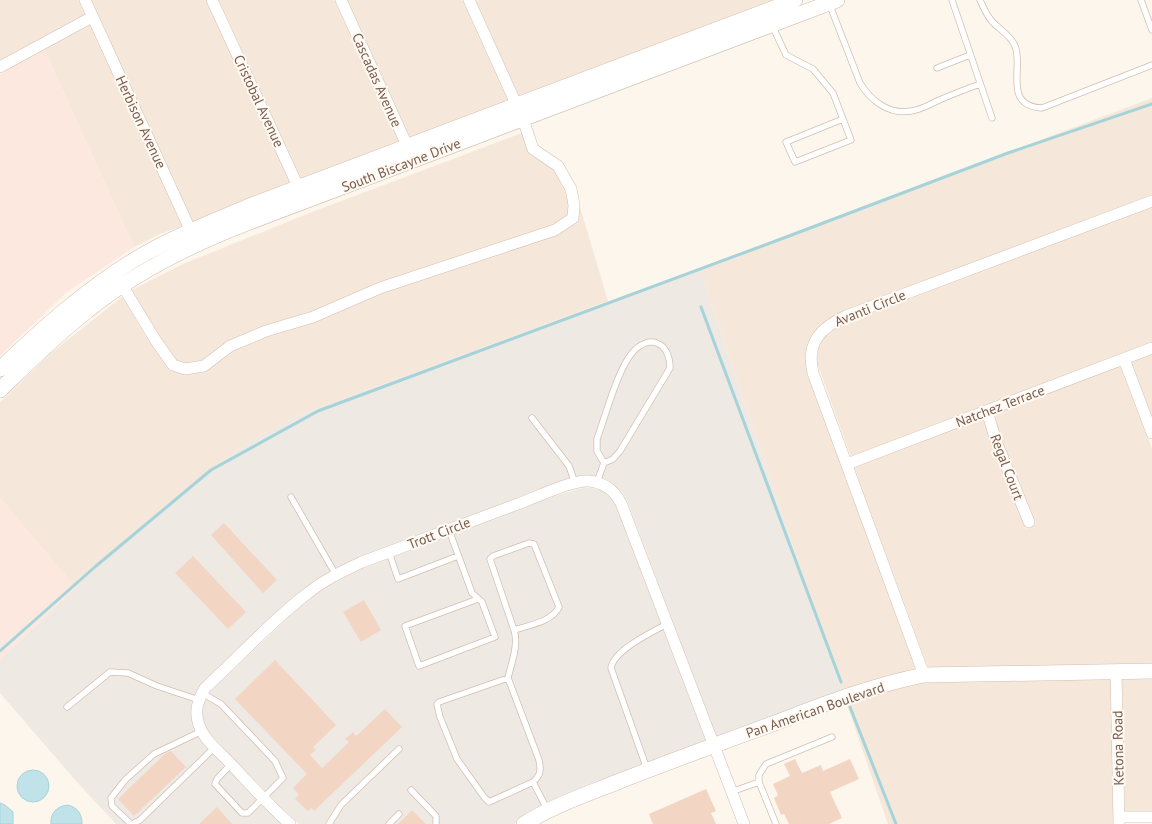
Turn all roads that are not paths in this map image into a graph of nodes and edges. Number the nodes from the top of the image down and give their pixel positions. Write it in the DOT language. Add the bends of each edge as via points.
graph roads {
  1 [pos="84,0"];
  2 [pos="212,0"];
  3 [pos="341,0"];
  4 [pos="469,0"];
  5 [pos="795,0"];
  6 [pos="952,0"];
  7 [pos="980,0"];
  8 [pos="1141,0"];
  9 [pos="832,1"];
  10 [pos="92,17"];
  11 [pos="772,25"];
  12 [pos="1152,30"];
  13 [pos="970,55"];
  14 [pos="1152,65"];
  15 [pos="0,67"];
  16 [pos="937,68"];
  17 [pos="980,84"];
  18 [pos="520,112"];
  19 [pos="843,118"];
  20 [pos="992,118"];
  21 [pos="411,154"];
  22 [pos="302,195"];
  23 [pos="1152,200"];
  24 [pos="190,230"];
  25 [pos="197,244"];
  26 [pos="122,285"];
  27 [pos="1152,348"];
  28 [pos="1124,359"];
  29 [pos="0,369"];
  30 [pos="0,390"];
  31 [pos="987,411"];
  32 [pos="532,418"];
  33 [pos="1152,433"];
  34 [pos="604,463"];
  35 [pos="847,464"];
  36 [pos="597,482"];
  37 [pos="575,483"];
  38 [pos="291,497"];
  39 [pos="1029,522"];
  40 [pos="449,530"];
  41 [pos="389,552"];
  42 [pos="458,556"];
  43 [pos="336,575"];
  44 [pos="478,598"];
  45 [pos="667,624"];
  46 [pos="514,630"];
  47 [pos="1152,670"];
  48 [pos="1116,671"];
  49 [pos="924,676"];
  50 [pos="508,678"];
  51 [pos="201,696"];
  52 [pos="67,707"];
  53 [pos="202,731"];
  54 [pos="832,737"];
  55 [pos="713,745"];
  56 [pos="215,747"];
  57 [pos="399,749"];
  58 [pos="231,764"];
  59 [pos="648,770"];
  60 [pos="533,782"];
  61 [pos="759,782"];
  62 [pos="411,790"];
  63 [pos="731,792"];
  64 [pos="263,798"];
  65 [pos="548,811"];
  66 [pos="399,814"];
  67 [pos="1152,817"];
  68 [pos="1119,821"];
  69 [pos="131,824"];
  70 [pos="290,824"];
  71 [pos="329,824"];
  72 [pos="388,824"];
  73 [pos="436,824"];
  74 [pos="524,824"];
  75 [pos="744,824"];
  76 [pos="776,824"];
  1 -- 10 [label="street, Herbison Avenue"];
  2 -- 22 [label="street, Cristobal Avenue"];
  3 -- 21 [label="street, Cascadas Avenue"];
  4 -- 18 [label="street"];
  5 -- 18 [label="street, South Biscayne Drive"];
  6 -- 13 [label="lane"];
  7 -- 14 [label="lane" via="992,21 1015,45 1017,90 1022,99 1034,108 1042,108"];
  8 -- 12 [label="lane"];
  9 -- 11 [label="street, South Biscayne Drive"];
  9 -- 17 [label="lane" via="860,83 866,93 884,107 895,111 914,111"];
  10 -- 15 [label="street"];
  10 -- 24 [label="street, Herbison Avenue"];
  11 -- 18 [label="street, South Biscayne Drive"];
  11 -- 19 [label="lane" via="786,55 812,69 823,80"];
  13 -- 16 [label="lane"];
  13 -- 17 [label="lane"];
  17 -- 20 [label="lane"];
  18 -- 21 [label="street, South Biscayne Drive"];
  18 -- 26 [label="street" via="533,149 558,166 571,189 573,218 555,230 380,288 313,317 230,346 204,366 185,369 173,365"];
  19 -- 19 [label="lane" via="851,140 795,162 786,142"];
  21 -- 22 [label="street, South Biscayne Drive"];
  22 -- 24 [label="street, South Biscayne Drive"];
  22 -- 25 [label="street, South Biscayne Drive"];
  23 -- 35 [label="street, Avanti Circle" via="846,316 822,330 812,347 811,364"];
  24 -- 25 [label="street, Herbison Avenue"];
  24 -- 29 [label="street, South Biscayne Drive" via="135,260 92,289 45,326"];
  25 -- 26 [label="street, South Biscayne Drive"];
  26 -- 30 [label="street, South Biscayne Drive" via="72,323"];
  27 -- 28 [label="street, Natchez Terrace"];
  28 -- 31 [label="street, Natchez Terrace"];
  28 -- 33 [label="street"];
  31 -- 35 [label="street, Natchez Terrace"];
  31 -- 39 [label="street, Regal Court"];
  32 -- 37 [label="lane" via="569,466"];
  34 -- 34 [label="lane" via="620,451 670,368 667,350 658,344 648,342 639,346 625,364 597,440 597,451"];
  34 -- 36 [label="lane"];
  35 -- 49 [label="street, Avanti Circle"];
  36 -- 37 [label="street, Trott Circle"];
  36 -- 45 [label="street" via="611,489 621,503"];
  37 -- 40 [label="street, Trott Circle"];
  38 -- 43 [label="lane"];
  40 -- 41 [label="street, Trott Circle"];
  40 -- 42 [label="lane"];
  41 -- 42 [label="lane" via="398,579"];
  41 -- 43 [label="street, Trott Circle"];
  42 -- 44 [label="lane" via="472,593"];
  43 -- 51 [label="street, Trott Circle" via="294,604"];
  44 -- 44 [label="lane" via="495,637 419,666 405,626"];
  45 -- 55 [label="street"];
  45 -- 59 [label="lane" via="621,653 611,668"];
  46 -- 46 [label="lane" via="550,617 559,607 534,544 529,543 490,559"];
  46 -- 50 [label="lane" via="514,654"];
  47 -- 48 [label="street, Pan American Boulevard"];
  48 -- 49 [label="street, Pan American Boulevard"];
  48 -- 68 [label="street, Ketona Road"];
  49 -- 55 [label="street, Pan American Boulevard" via="843,697"];
  50 -- 60 [label="lane" via="539,760 541,769"];
  50 -- 60 [label="lane" via="439,702 440,717 462,767 489,802"];
  51 -- 52 [label="lane" via="157,686 128,673 110,672"];
  51 -- 53 [label="street" via="197,717"];
  51 -- 64 [label="lane" via="221,704 282,772 283,778"];
  53 -- 56 [label="street"];
  53 -- 69 [label="lane" via="154,754 125,780 111,798 112,806"];
  54 -- 61 [label="lane" via="772,760 762,768"];
  55 -- 59 [label="street, Pan American Boulevard"];
  55 -- 63 [label="street"];
  56 -- 58 [label="street"];
  56 -- 69 [label="lane" via="140,820"];
  57 -- 71 [label="lane" via="341,805"];
  58 -- 64 [label="street"];
  58 -- 64 [label="lane" via="215,784 242,813 248,813"];
  59 -- 65 [label="street, Pan American Boulevard"];
  60 -- 65 [label="lane"];
  61 -- 63 [label="lane"];
  61 -- 76 [label="lane"];
  62 -- 73 [label="lane" via="436,816"];
  63 -- 75 [label="street"];
  64 -- 70 [label="street"];
  65 -- 74 [label="street, Pan American Boulevard"];
  66 -- 72 [label="lane"];
  67 -- 68 [label="street"];
}
